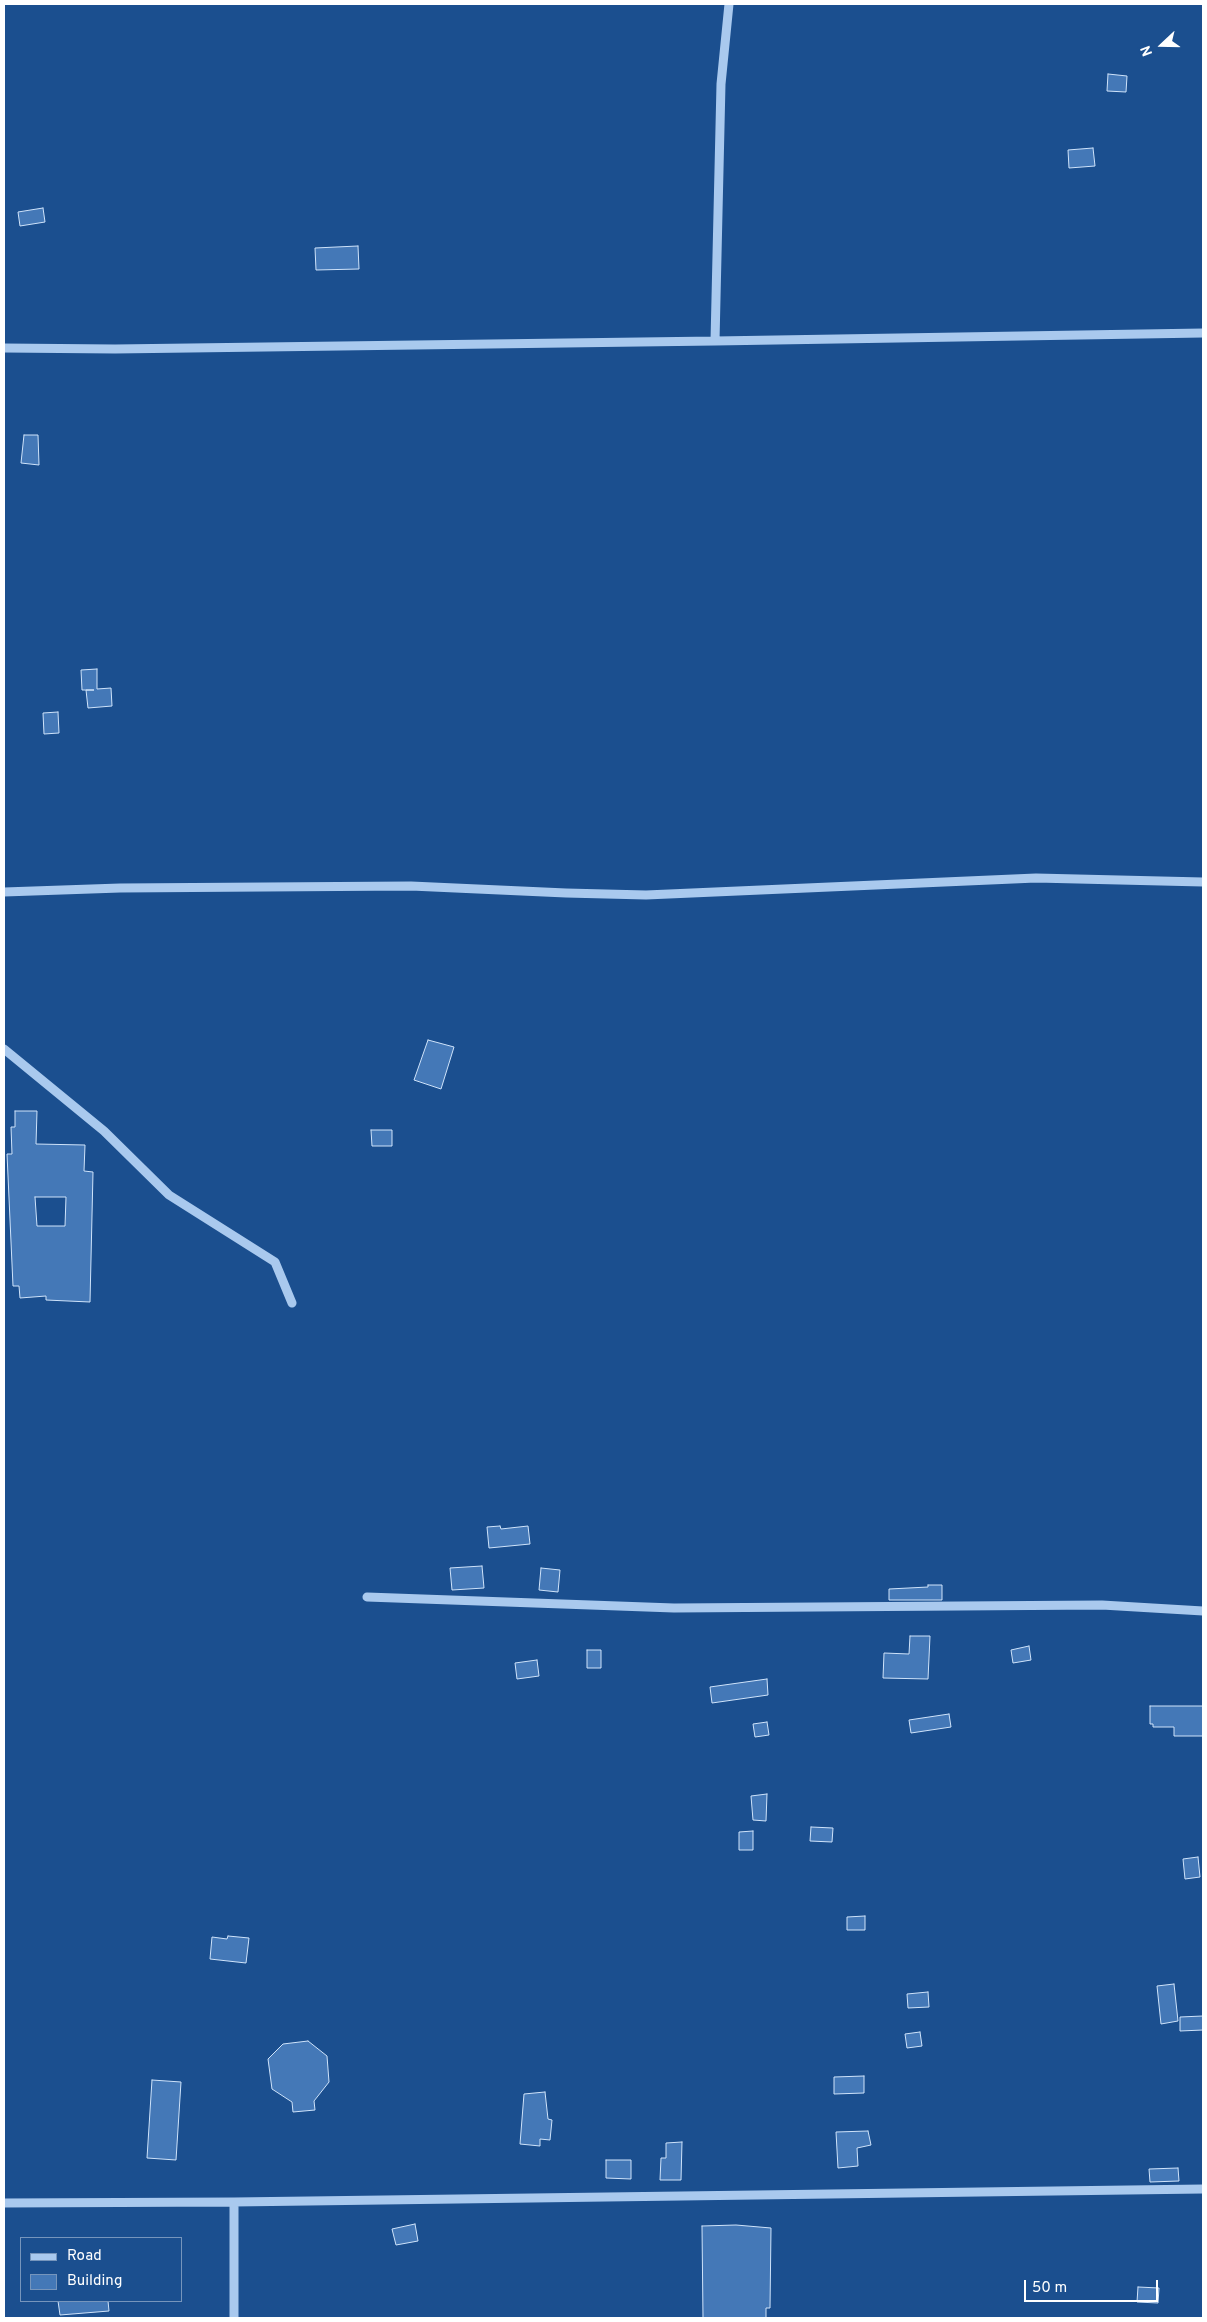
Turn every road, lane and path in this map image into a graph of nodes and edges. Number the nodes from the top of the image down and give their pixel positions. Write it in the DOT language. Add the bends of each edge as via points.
graph roads {
  1 [pos="728,4"];
  2 [pos="1203,332"];
  3 [pos="715,342"];
  4 [pos="4,348"];
  5 [pos="1203,882"];
  6 [pos="4,892"];
  7 [pos="4,1049"];
  8 [pos="292,1303"];
  9 [pos="367,1597"];
  10 [pos="1203,1611"];
  11 [pos="1203,2189"];
  12 [pos="234,2202"];
  13 [pos="4,2203"];
  14 [pos="234,2318"];
  1 -- 3 [label="street" via="721,84"];
  2 -- 3 [label="street"];
  3 -- 4 [label="street"];
  5 -- 6 [label="street" via="1036,878 646,895 411,886"];
  7 -- 8 [label="street" via="104,1131 169,1195 275,1262"];
  9 -- 10 [label="street" via="674,1608 1102,1605"];
  11 -- 12 [label="street"];
  12 -- 13 [label="street"];
  12 -- 14 [label="street"];
}
